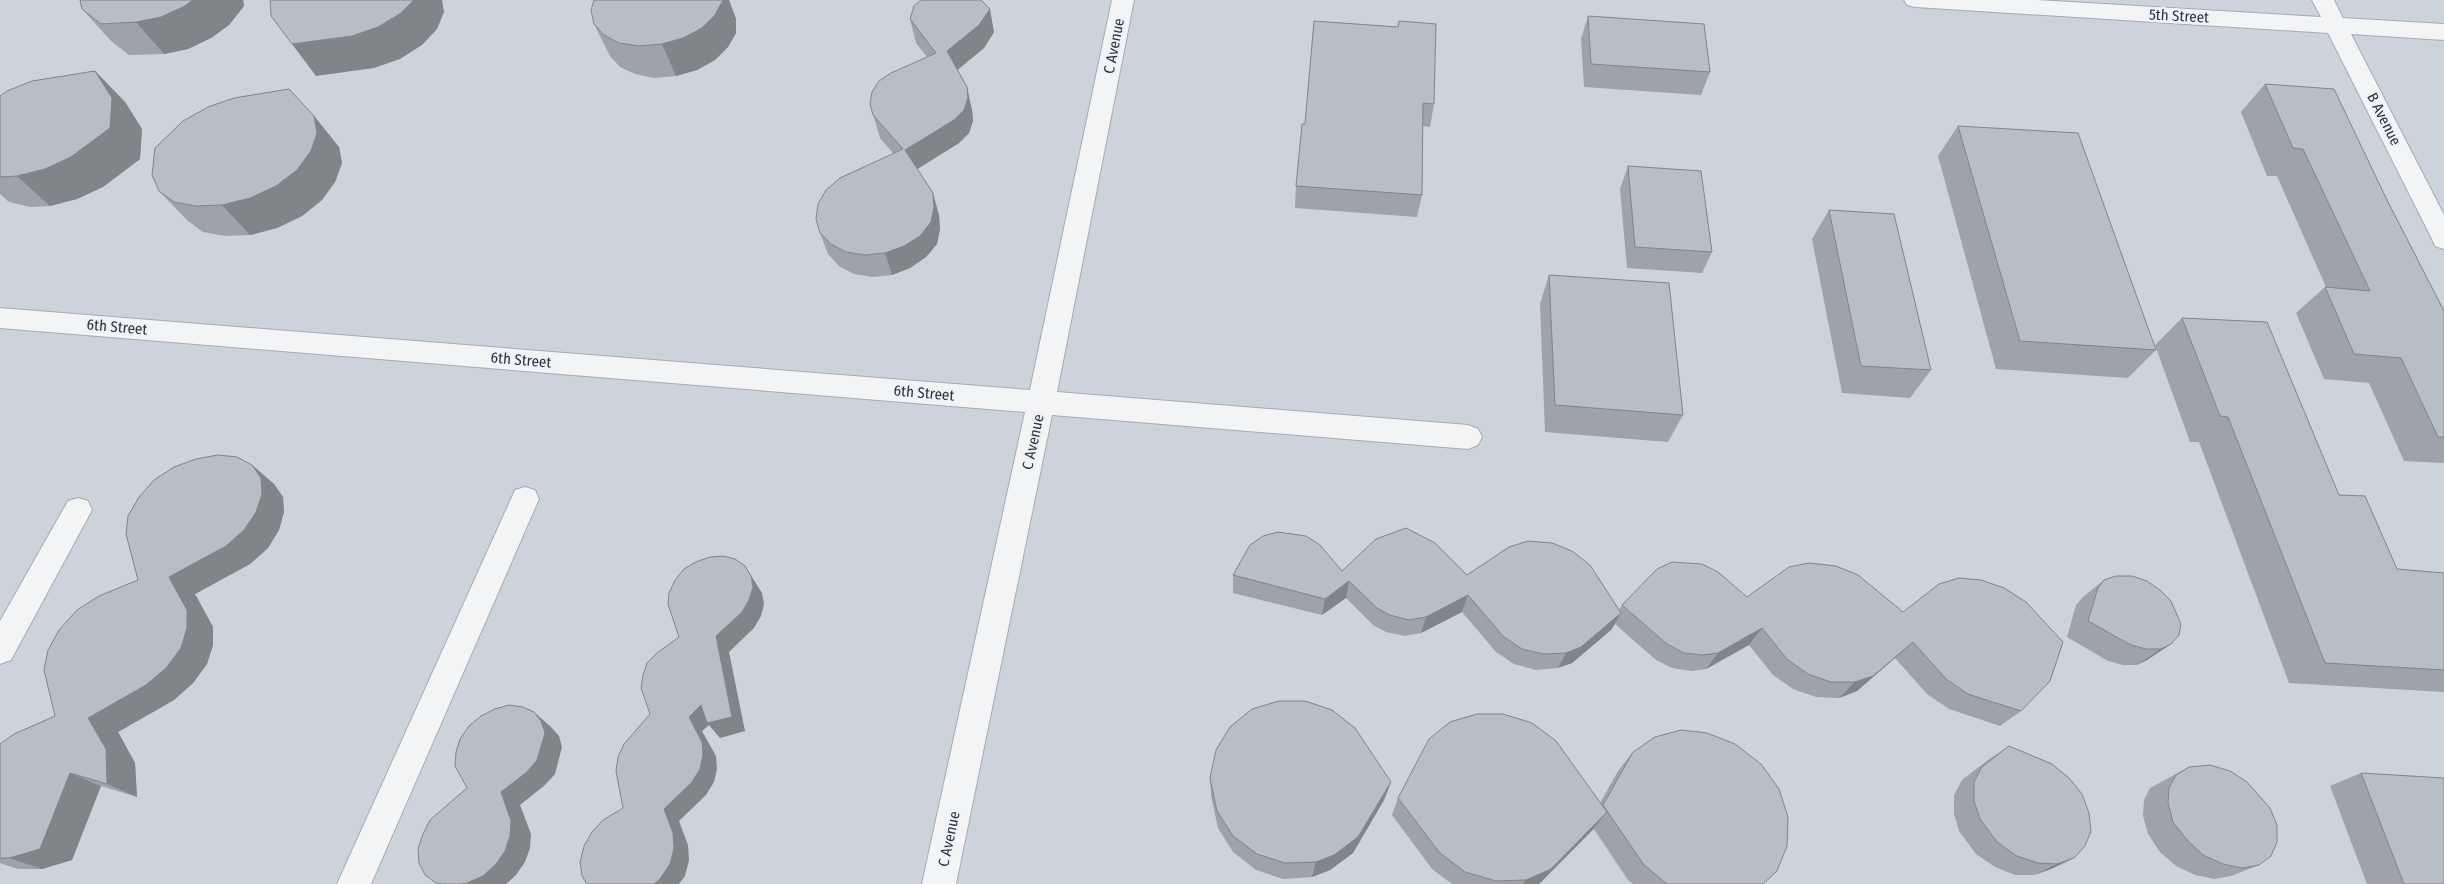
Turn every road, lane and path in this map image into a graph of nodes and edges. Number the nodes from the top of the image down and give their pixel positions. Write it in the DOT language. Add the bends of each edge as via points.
graph roads {
  1 [pos="1123,0"];
  2 [pos="1914,0"];
  3 [pos="2323,0"];
  4 [pos="2336,25"];
  5 [pos="2444,32"];
  6 [pos="2444,239"];
  7 [pos="0,318"];
  8 [pos="1041,403"];
  9 [pos="1468,437"];
  10 [pos="525,499"];
  11 [pos="78,510"];
  12 [pos="0,650"];
  13 [pos="354,884"];
  14 [pos="939,884"];
  1 -- 8 [label="lane, C Avenue"];
  2 -- 4 [label="lane, 5th Street"];
  3 -- 4 [label="lane, B Avenue"];
  4 -- 5 [label="lane, 5th Street"];
  4 -- 6 [label="lane, B Avenue"];
  7 -- 8 [label="lane, 6th Street"];
  8 -- 9 [label="lane, 6th Street"];
  8 -- 14 [label="lane, C Avenue"];
  10 -- 13 [label="lane"];
  11 -- 12 [label="lane"];
}
